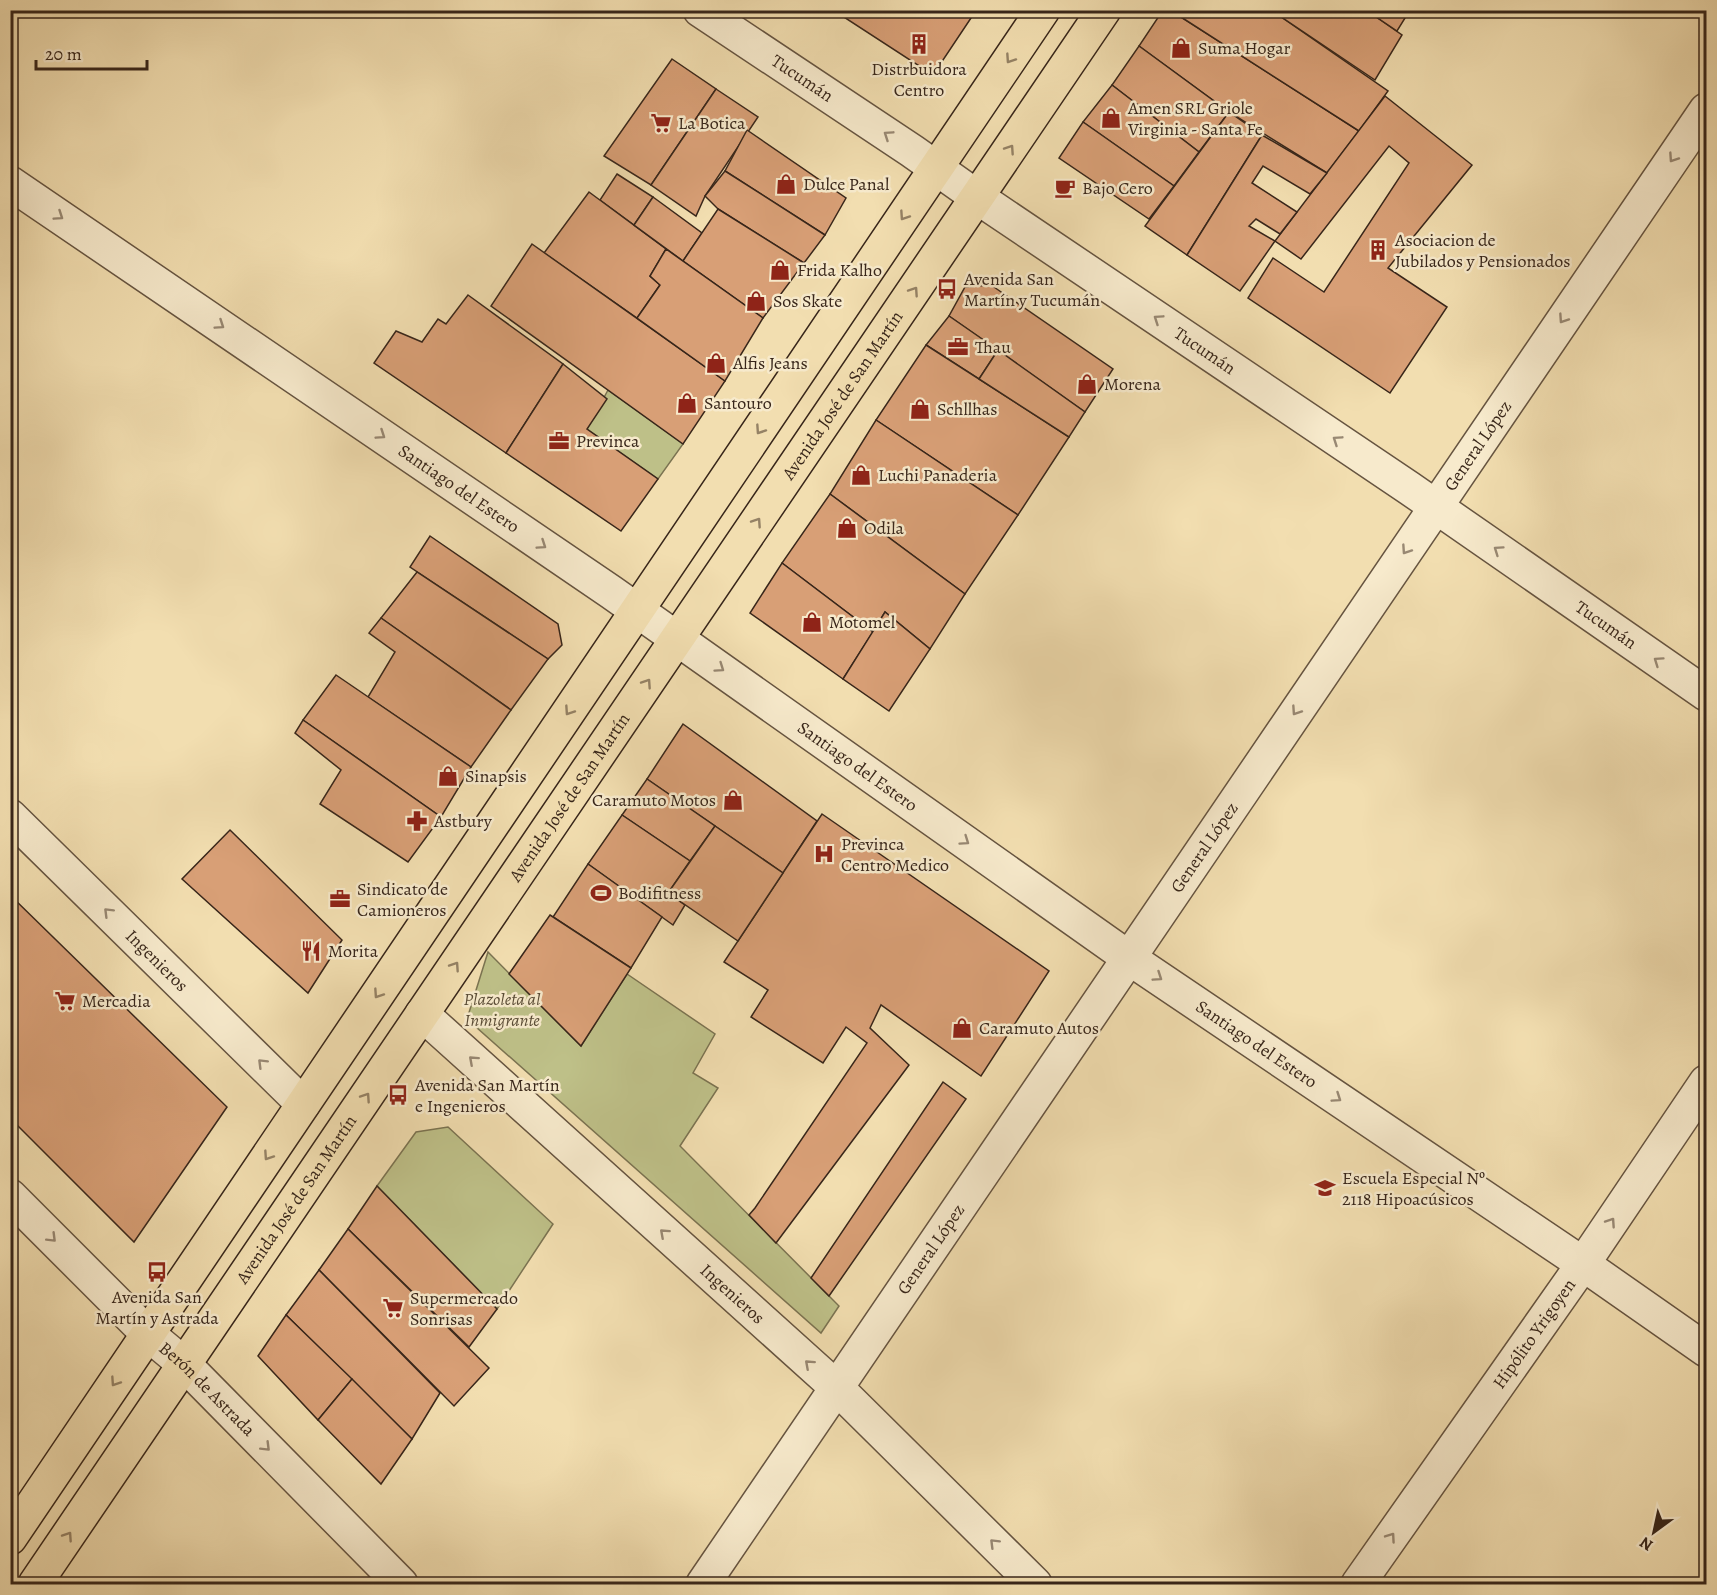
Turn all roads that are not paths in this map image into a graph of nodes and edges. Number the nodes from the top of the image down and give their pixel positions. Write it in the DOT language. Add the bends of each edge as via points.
graph roads {
  1 [pos="700,10"];
  2 [pos="1043,10"];
  3 [pos="1104,10"];
  4 [pos="1707,110"];
  5 [pos="937,167"];
  6 [pos="10,183"];
  7 [pos="977,197"];
  8 [pos="1435,507"];
  9 [pos="637,610"];
  10 [pos="678,638"];
  11 [pos="1707,694"];
  12 [pos="10,816"];
  13 [pos="1129,957"];
  14 [pos="422,1014"];
  15 [pos="1707,1082"];
  16 [pos="303,1104"];
  17 [pos="10,1197"];
  18 [pos="1583,1264"];
  19 [pos="148,1334"];
  20 [pos="1707,1350"];
  21 [pos="184,1364"];
  22 [pos="837,1388"];
  23 [pos="10,1538"];
  24 [pos="35,1584"];
  25 [pos="401,1584"];
  26 [pos="704,1584"];
  27 [pos="1035,1584"];
  28 [pos="1358,1584"];
  5 -- 1 [label="street, Tucumán, one-way"];
  2 -- 5 [label="main road, one-way"];
  7 -- 3 [label="main road, Avenida José de San Martín, one-way"];
  4 -- 8 [label="street, General López, one-way"];
  5 -- 7 [label="street, Tucumán"];
  5 -- 9 [label="main road, one-way"];
  6 -- 9 [label="street, Santiago del Estero, one-way"];
  8 -- 7 [label="street, Tucumán, one-way"];
  10 -- 7 [label="main road, Avenida José de San Martín, one-way"];
  11 -- 8 [label="street, Tucumán, one-way"];
  8 -- 13 [label="street, General López, one-way"];
  9 -- 10 [label="street, Santiago del Estero"];
  9 -- 16 [label="main road, one-way"];
  10 -- 13 [label="street, Santiago del Estero, one-way"];
  14 -- 10 [label="main road, Avenida José de San Martín, one-way"];
  16 -- 12 [label="street, Ingenieros, one-way"];
  13 -- 18 [label="street, Santiago del Estero, one-way"];
  13 -- 22 [label="street, General López"];
  21 -- 14 [label="main road, Avenida José de San Martín, one-way"];
  22 -- 14 [label="street, Ingenieros, one-way"];
  18 -- 15 [label="street, Hipólito Yrigoyen, one-way"];
  16 -- 19 [label="main road, one-way"];
  17 -- 19 [label="street, Berón de Astrada, one-way"];
  18 -- 20 [label="street, Santiago del Estero"];
  28 -- 18 [label="street, Hipólito Yrigoyen, one-way"];
  19 -- 21 [label="street, Berón de Astrada"];
  19 -- 23 [label="main road, one-way"];
  24 -- 21 [label="main road, Avenida José de San Martín, one-way"];
  21 -- 25 [label="street, Berón de Astrada, one-way"];
  22 -- 26 [label="street, General López"];
  27 -- 22 [label="street, Ingenieros, one-way"];
}
